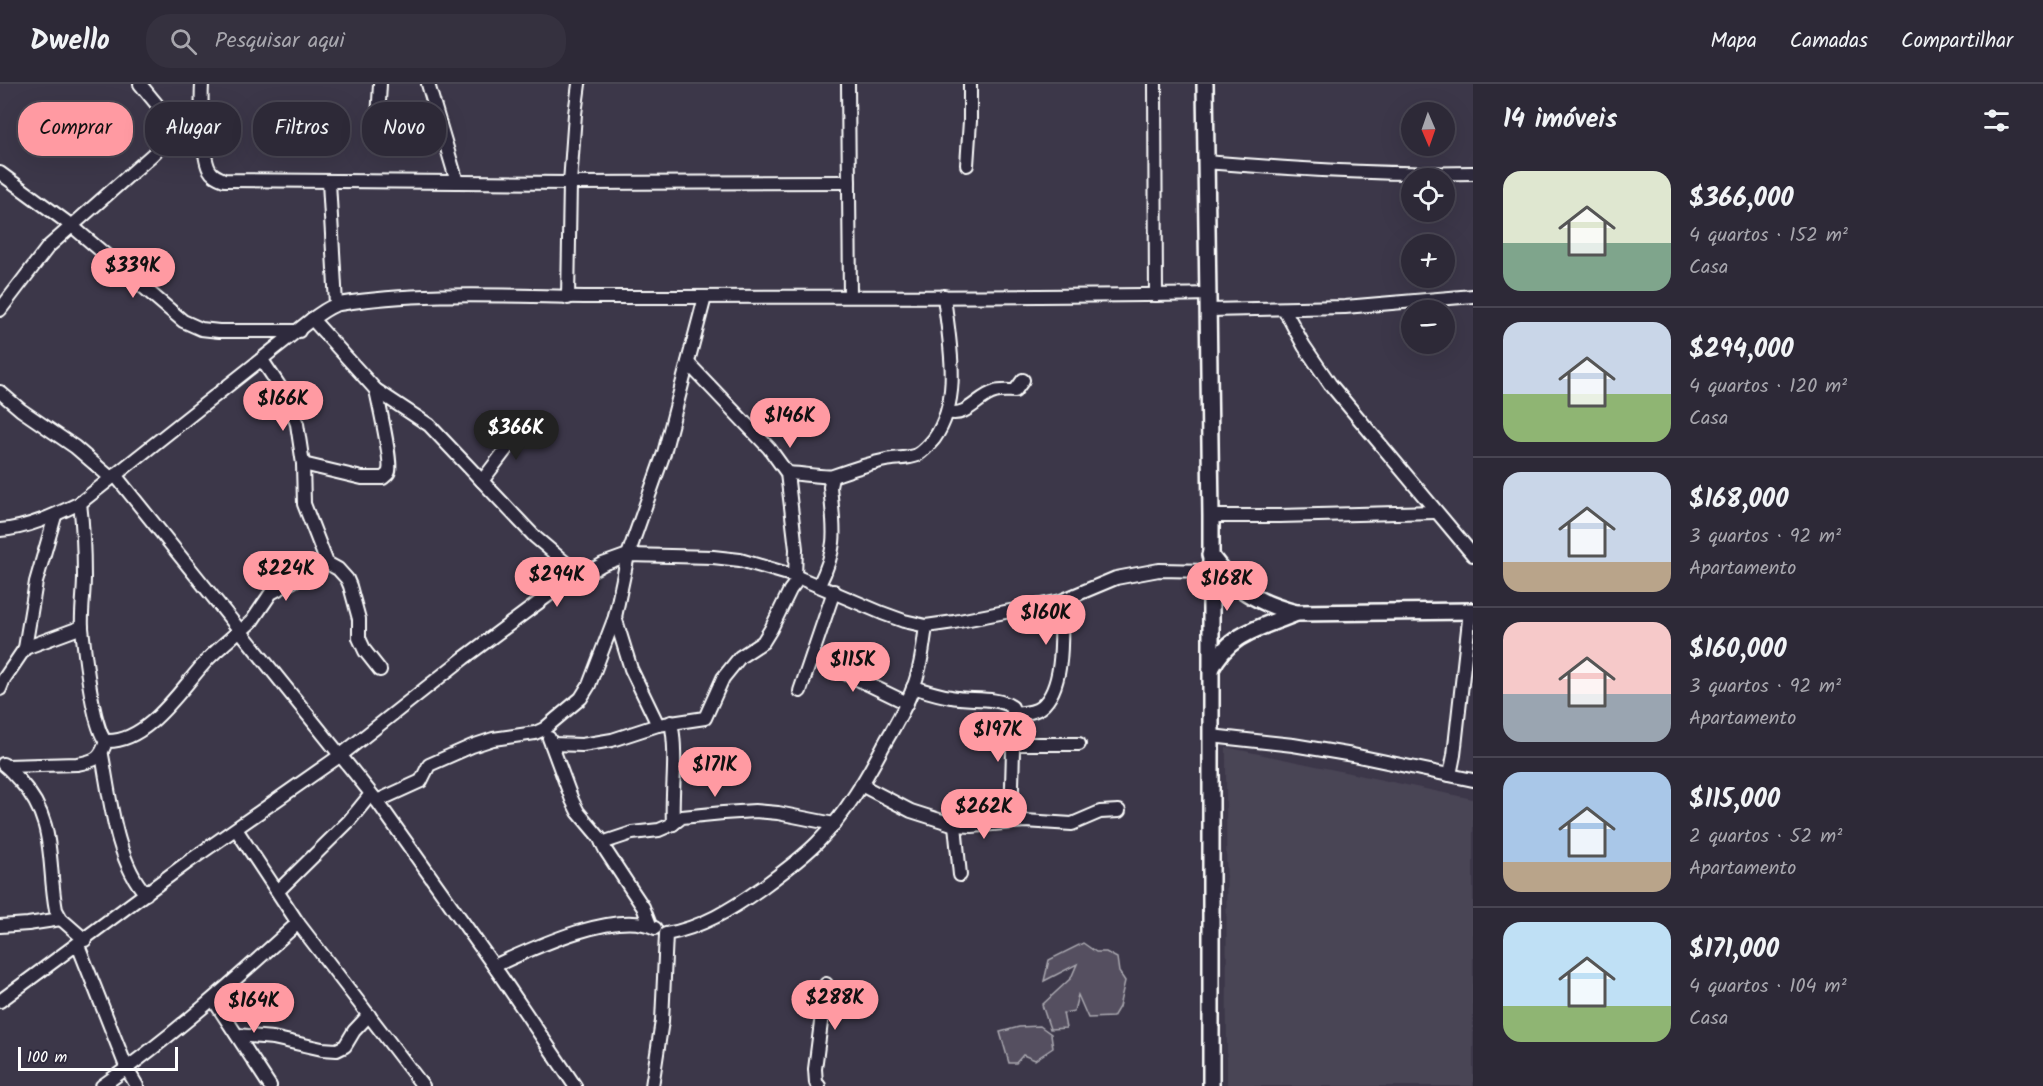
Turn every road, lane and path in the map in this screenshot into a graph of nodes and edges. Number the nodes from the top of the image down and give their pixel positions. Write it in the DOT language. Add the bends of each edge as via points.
graph roads {
  1 [pos="140,84"];
  2 [pos="202,84"];
  3 [pos="380,84"];
  4 [pos="428,84"];
  5 [pos="579,84"];
  6 [pos="848,84"];
  7 [pos="970,84"];
  8 [pos="1155,84"];
  9 [pos="1205,84"];
  10 [pos="155,102"];
  11 [pos="201,102"];
  12 [pos="379,102"];
  13 [pos="149,156"];
  14 [pos="206,156"];
  15 [pos="1205,162"];
  16 [pos="967,165"];
  17 [pos="0,173"];
  18 [pos="1473,173"];
  19 [pos="329,182"];
  20 [pos="457,182"];
  21 [pos="849,182"];
  22 [pos="570,183"];
  23 [pos="72,226"];
  24 [pos="1208,294"];
  25 [pos="1156,295"];
  26 [pos="850,296"];
  27 [pos="944,296"];
  28 [pos="1473,296"];
  29 [pos="705,297"];
  30 [pos="568,298"];
  31 [pos="336,304"];
  32 [pos="1284,309"];
  33 [pos="0,310"];
  34 [pos="1209,310"];
  35 [pos="312,320"];
  36 [pos="299,331"];
  37 [pos="262,360"];
  38 [pos="688,363"];
  39 [pos="1023,380"];
  40 [pos="376,390"];
  41 [pos="0,392"];
  42 [pos="948,412"];
  43 [pos="526,423"];
  44 [pos="303,464"];
  45 [pos="787,473"];
  46 [pos="113,476"];
  47 [pos="832,477"];
  48 [pos="482,481"];
  49 [pos="80,503"];
  50 [pos="1436,512"];
  51 [pos="55,516"];
  52 [pos="1211,516"];
  53 [pos="14,529"];
  54 [pos="0,530"];
  55 [pos="0,540"];
  56 [pos="628,555"];
  57 [pos="1473,555"];
  58 [pos="327,563"];
  59 [pos="1210,563"];
  60 [pos="580,575"];
  61 [pos="797,577"];
  62 [pos="819,585"];
  63 [pos="834,591"];
  64 [pos="1061,601"];
  65 [pos="1472,611"];
  66 [pos="1296,613"];
  67 [pos="615,617"];
  68 [pos="926,626"];
  69 [pos="82,627"];
  70 [pos="241,630"];
  71 [pos="25,648"];
  72 [pos="812,657"];
  73 [pos="1211,669"];
  74 [pos="380,670"];
  75 [pos="913,687"];
  76 [pos="0,689"];
  77 [pos="800,691"];
  78 [pos="907,703"];
  79 [pos="1014,714"];
  80 [pos="671,722"];
  81 [pos="658,725"];
  82 [pos="544,729"];
  83 [pos="1211,736"];
  84 [pos="106,741"];
  85 [pos="552,744"];
  86 [pos="1013,744"];
  87 [pos="1079,744"];
  88 [pos="102,754"];
  89 [pos="341,755"];
  90 [pos="3,764"];
  91 [pos="1450,775"];
  92 [pos="1473,780"];
  93 [pos="861,785"];
  94 [pos="374,798"];
  95 [pos="1119,811"];
  96 [pos="1011,822"];
  97 [pos="673,824"];
  98 [pos="834,824"];
  99 [pos="955,825"];
  100 [pos="236,829"];
  101 [pos="602,843"];
  102 [pos="960,875"];
  103 [pos="278,891"];
  104 [pos="146,894"];
  105 [pos="61,919"];
  106 [pos="298,923"];
  107 [pos="650,925"];
  108 [pos="0,926"];
  109 [pos="666,934"];
  110 [pos="81,942"];
  111 [pos="494,966"];
  112 [pos="826,984"];
  113 [pos="213,999"];
  114 [pos="0,1001"];
  115 [pos="369,1016"];
  116 [pos="237,1035"];
  117 [pos="127,1069"];
  118 [pos="102,1086"];
  119 [pos="137,1086"];
  120 [pos="270,1086"];
  121 [pos="423,1086"];
  122 [pos="574,1086"];
  123 [pos="652,1086"];
  124 [pos="819,1086"];
  125 [pos="1210,1086"];
  1 -- 10 [label="street"];
  2 -- 11 [label="street"];
  3 -- 12 [label="street"];
  4 -- 20 [label="street"];
  5 -- 22 [label="street"];
  6 -- 21 [label="street"];
  7 -- 16 [label="street"];
  8 -- 25 [label="street"];
  9 -- 15 [label="main road"];
  13 -- 23 [label="street"];
  14 -- 19 [label="street" via="207,166 224,180"];
  15 -- 18 [label="street" via="1363,172"];
  15 -- 24 [label="main road"];
  17 -- 23 [label="street"];
  19 -- 20 [label="street"];
  19 -- 31 [label="street"];
  20 -- 22 [label="street"];
  21 -- 22 [label="street"];
  21 -- 26 [label="street"];
  22 -- 30 [label="street"];
  23 -- 33 [label="street" via="48,248"];
  23 -- 36 [label="street" via="183,321 219,331"];
  24 -- 25 [label="street"];
  24 -- 34 [label="main road"];
  25 -- 27 [label="street"];
  26 -- 27 [label="street"];
  26 -- 29 [label="street"];
  27 -- 42 [label="street" via="951,387"];
  28 -- 32 [label="street"];
  29 -- 30 [label="street"];
  29 -- 38 [label="street"];
  30 -- 31 [label="street" via="420,297"];
  31 -- 35 [label="street"];
  32 -- 34 [label="street"];
  32 -- 50 [label="street" via="1330,384"];
  34 -- 52 [label="main road"];
  35 -- 36 [label="street"];
  35 -- 40 [label="street"];
  36 -- 37 [label="street"];
  37 -- 44 [label="street" via="288,399 297,424"];
  37 -- 46 [label="street"];
  38 -- 45 [label="street" via="769,448"];
  38 -- 56 [label="street" via="664,453"];
  39 -- 42 [label="street" via="1015,391 994,392 964,412"];
  40 -- 44 [label="street" via="388,474 383,478 362,478"];
  40 -- 48 [label="street" via="429,425"];
  41 -- 46 [label="street"];
  42 -- 47 [label="street" via="942,427 921,453"];
  43 -- 48 [label="street"];
  44 -- 58 [label="street" via="304,504"];
  45 -- 47 [label="street"];
  45 -- 61 [label="street"];
  46 -- 49 [label="street"];
  46 -- 70 [label="street"];
  47 -- 62 [label="street" via="834,547"];
  48 -- 60 [label="street" via="535,537"];
  49 -- 51 [label="street"];
  49 -- 69 [label="street"];
  50 -- 52 [label="street"];
  50 -- 57 [label="street"];
  51 -- 53 [label="street"];
  51 -- 71 [label="street" via="36,582"];
  52 -- 59 [label="main road"];
  53 -- 54 [label="street"];
  53 -- 55 [label="street"];
  56 -- 60 [label="street"];
  56 -- 61 [label="street" via="740,560"];
  56 -- 67 [label="street"];
  58 -- 70 [label="street" via="271,593"];
  58 -- 74 [label="street" via="347,579 359,619 359,638"];
  59 -- 64 [label="street" via="1116,578"];
  59 -- 66 [label="main road" via="1272,607"];
  59 -- 73 [label="main road"];
  60 -- 89 [label="street" via="464,658"];
  61 -- 62 [label="street"];
  61 -- 80 [label="street" via="763,642 740,657 723,678 705,718"];
  62 -- 63 [label="street"];
  63 -- 68 [label="street" via="882,613"];
  63 -- 72 [label="street"];
  64 -- 68 [label="street"];
  64 -- 79 [label="street" via="1055,687 1035,711"];
  65 -- 66 [label="main road"];
  65 -- 91 [label="street"];
  66 -- 73 [label="main road" via="1237,638 1217,657"];
  67 -- 81 [label="street" via="631,669"];
  67 -- 82 [label="street" via="581,698"];
  68 -- 75 [label="street"];
  69 -- 71 [label="street"];
  69 -- 84 [label="street" via="92,697 100,733"];
  70 -- 84 [label="street" via="147,726"];
  70 -- 89 [label="street"];
  71 -- 76 [label="street"];
  72 -- 77 [label="street"];
  72 -- 78 [label="street"];
  73 -- 83 [label="main road"];
  75 -- 78 [label="street"];
  75 -- 79 [label="street" via="953,698 1010,705"];
  78 -- 93 [label="street"];
  79 -- 86 [label="street"];
  80 -- 81 [label="street"];
  80 -- 97 [label="street" via="675,767"];
  81 -- 85 [label="street" via="612,740"];
  82 -- 85 [label="street"];
  82 -- 94 [label="street" via="472,746 429,765 421,781"];
  83 -- 91 [label="street" via="1333,751"];
  83 -- 125 [label="main road"];
  84 -- 88 [label="street"];
  85 -- 101 [label="street" via="572,800"];
  86 -- 87 [label="street"];
  86 -- 96 [label="street"];
  88 -- 90 [label="street" via="77,764"];
  88 -- 104 [label="street" via="126,864"];
  89 -- 94 [label="street"];
  89 -- 100 [label="street"];
  90 -- 105 [label="street" via="38,803 49,844 56,910"];
  91 -- 92 [label="street"];
  93 -- 98 [label="street"];
  93 -- 99 [label="street" via="911,811"];
  94 -- 103 [label="street"];
  94 -- 111 [label="street"];
  95 -- 96 [label="street" via="1100,812 1072,824"];
  96 -- 99 [label="street"];
  97 -- 98 [label="street" via="689,815 755,811"];
  97 -- 101 [label="street"];
  98 -- 109 [label="street" via="808,851 740,903 699,925"];
  99 -- 102 [label="street"];
  100 -- 103 [label="street"];
  100 -- 104 [label="street"];
  101 -- 107 [label="street" via="643,907"];
  103 -- 106 [label="street"];
  104 -- 110 [label="street"];
  105 -- 108 [label="street"];
  105 -- 110 [label="street"];
  106 -- 113 [label="street"];
  106 -- 115 [label="street"];
  107 -- 109 [label="street"];
  107 -- 111 [label="street" via="600,926"];
  109 -- 123 [label="street" via="662,1021"];
  110 -- 114 [label="street"];
  110 -- 117 [label="street"];
  111 -- 122 [label="street"];
  112 -- 124 [label="street" via="815,1069"];
  113 -- 116 [label="street"];
  113 -- 117 [label="street"];
  115 -- 116 [label="street" via="345,1046 337,1050"];
  115 -- 121 [label="street"];
  116 -- 120 [label="street"];
  117 -- 118 [label="street"];
  117 -- 119 [label="street"];
}
